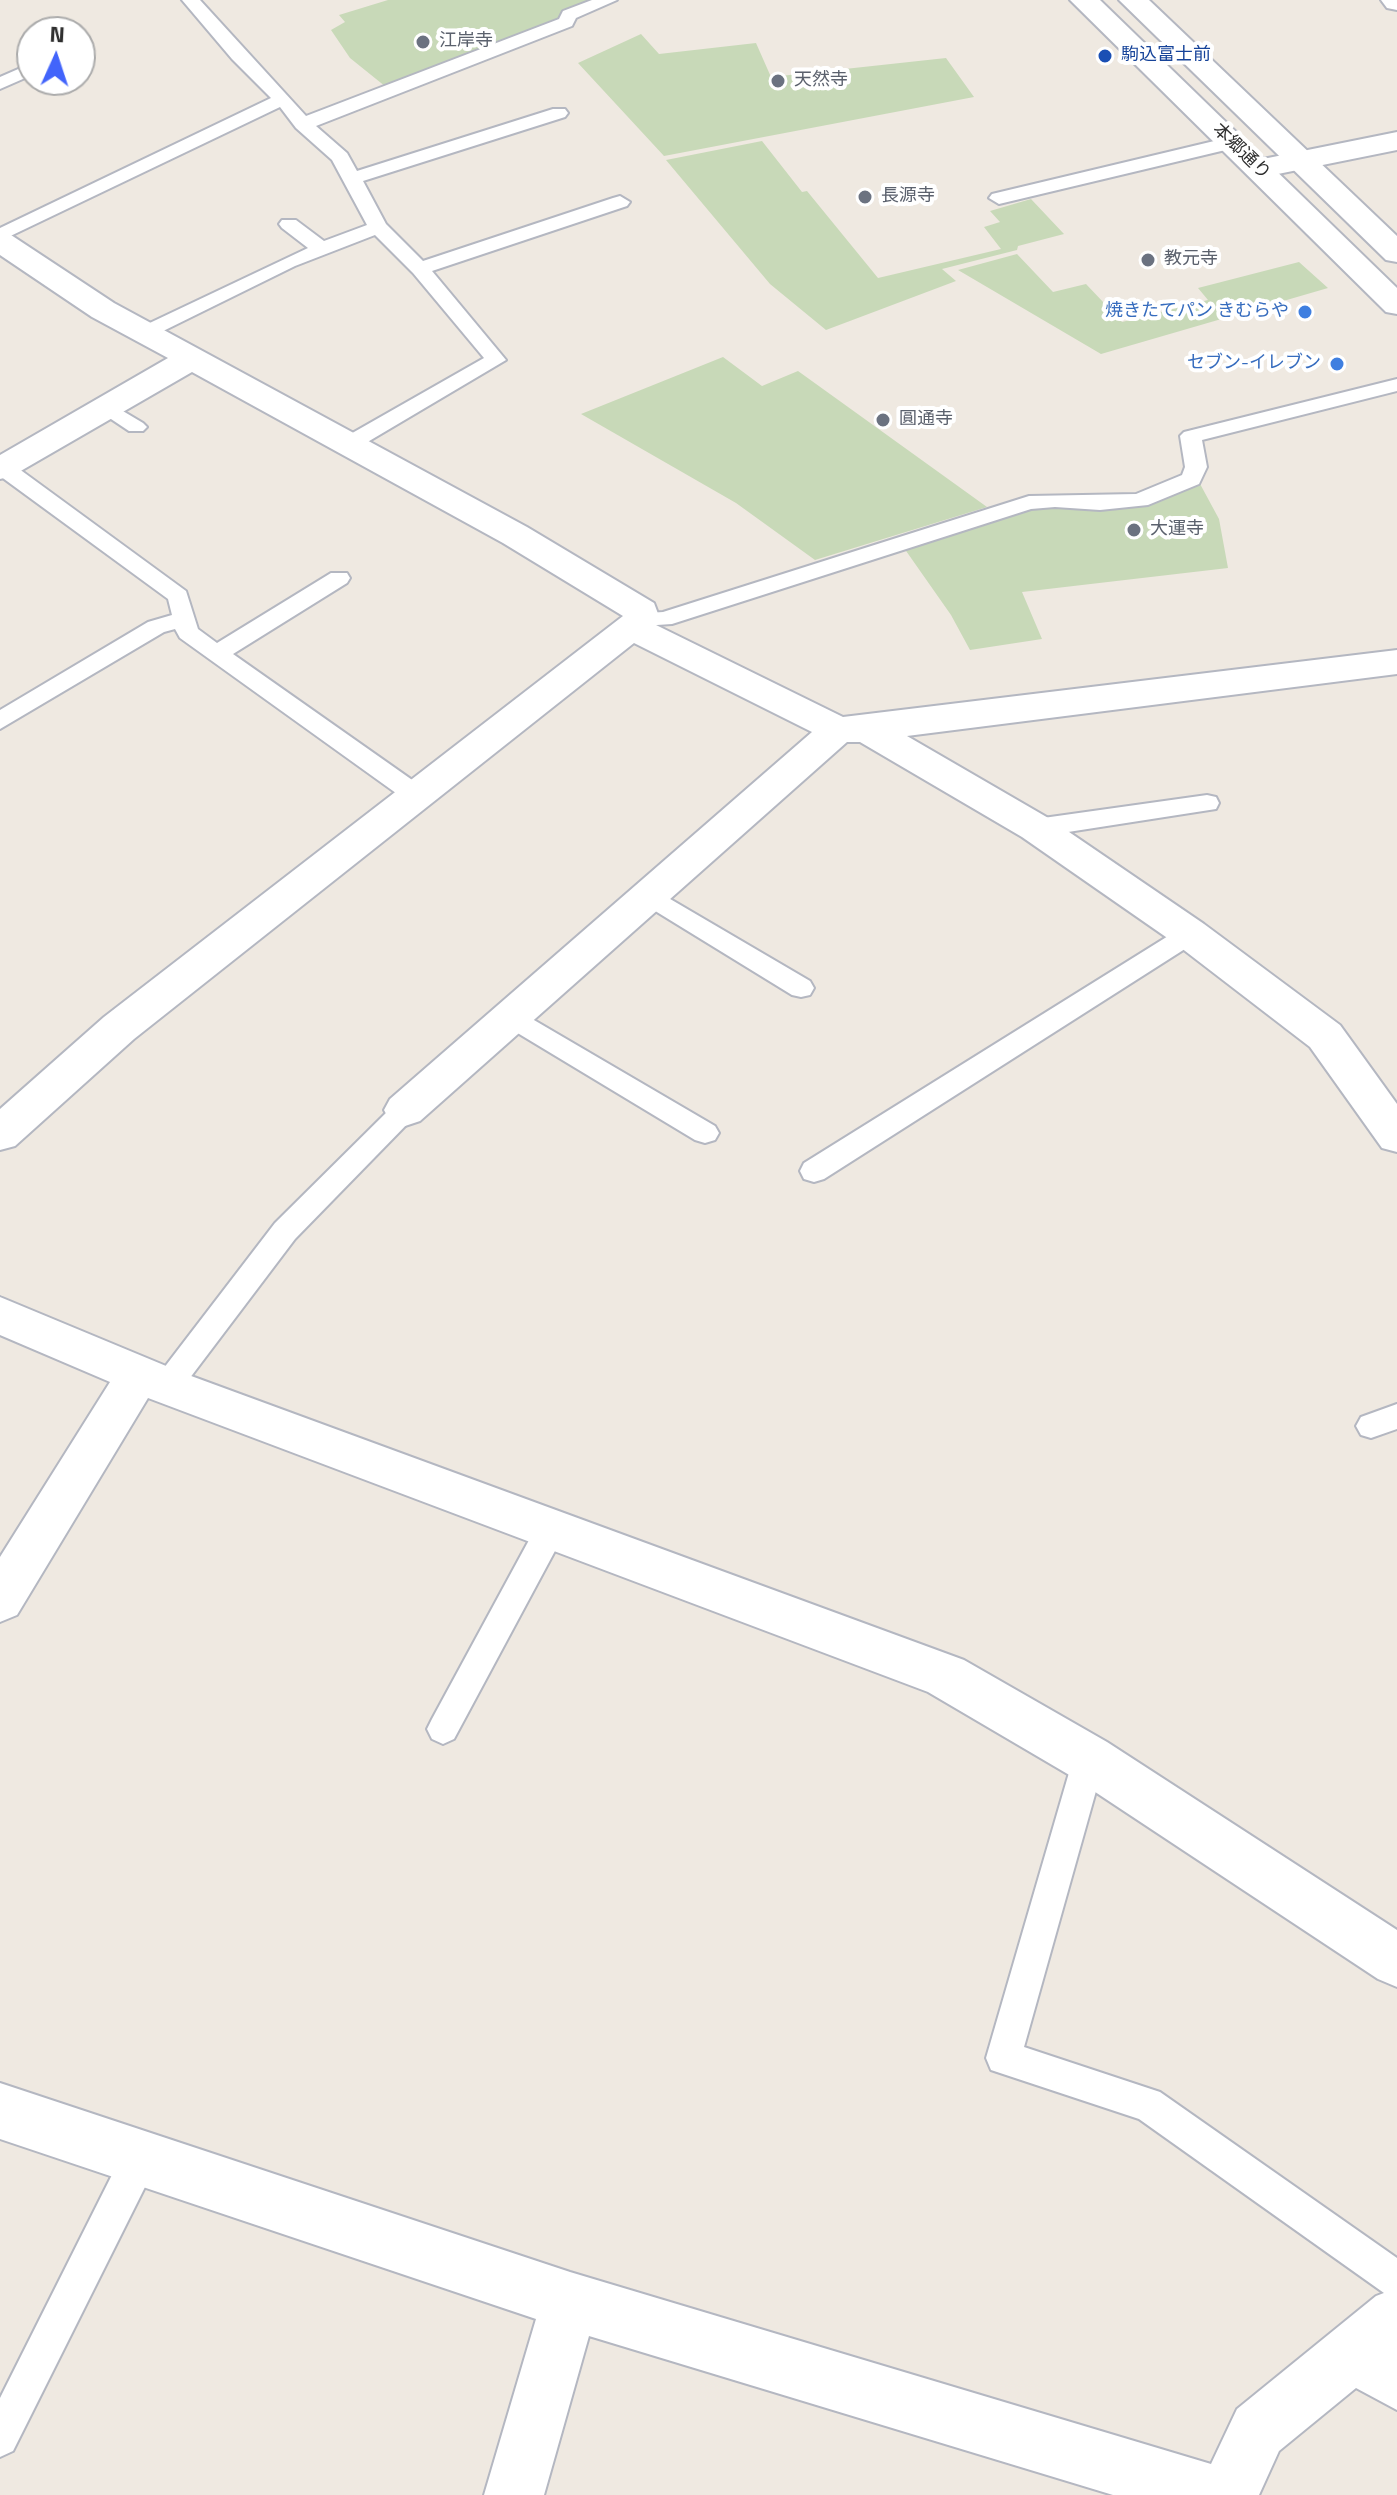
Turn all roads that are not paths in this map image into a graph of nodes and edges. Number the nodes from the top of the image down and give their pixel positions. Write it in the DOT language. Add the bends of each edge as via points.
graph roads {
  1 [pos="191,0"];
  2 [pos="608,0"];
  3 [pos="1084,0"];
  4 [pos="1133,0"];
  5 [pos="283,99"];
  6 [pos="559,113"];
  7 [pos="303,124"];
  8 [pos="1397,141"];
  9 [pos="1231,143"];
  10 [pos="1299,160"];
  11 [pos="1258,169"];
  12 [pos="353,178"];
  13 [pos="999,198"];
  14 [pos="620,202"];
  15 [pos="289,224"];
  16 [pos="378,227"];
  17 [pos="0,238"];
  18 [pos="322,249"];
  19 [pos="1397,253"];
  20 [pos="420,269"];
  21 [pos="1397,305"];
  22 [pos="144,333"];
  23 [pos="192,358"];
  24 [pos="1397,385"];
  25 [pos="106,407"];
  26 [pos="136,427"];
  27 [pos="347,445"];
  28 [pos="2,468"];
  29 [pos="339,578"];
  30 [pos="182,619"];
  31 [pos="637,623"];
  32 [pos="217,653"];
  33 [pos="1397,662"];
  34 [pos="0,721"];
  35 [pos="852,729"];
  36 [pos="416,795"];
  37 [pos="1207,803"];
  38 [pos="1036,828"];
  39 [pos="648,895"];
  40 [pos="1190,934"];
  41 [pos="801,988"];
  42 [pos="510,1016"];
  43 [pos="405,1110"];
  44 [pos="1392,1122"];
  45 [pos="705,1133"];
  46 [pos="0,1134"];
  47 [pos="814,1171"];
  48 [pos="0,1315"];
  49 [pos="153,1380"];
  50 [pos="552,1527"];
  51 [pos="0,1600"];
  52 [pos="443,1729"];
  53 [pos="1089,1759"];
  54 [pos="1397,1961"];
  55 [pos="0,2111"];
  56 [pos="141,2156"];
  57 [pos="1397,2280"];
  58 [pos="570,2301"];
  59 [pos="1383,2350"];
  60 [pos="0,2438"];
  61 [pos="514,2495"];
  62 [pos="1213,2495"];
  63 [pos="1228,2495"];
  1 -- 5 [label="lane"];
  2 -- 7 [label="lane" via="569,15 566,22"];
  3 -- 9 [label="street, 本郷通り"];
  4 -- 10 [label="street, 本郷通り"];
  5 -- 7 [label="lane"];
  5 -- 17 [label="lane"];
  6 -- 12 [label="lane"];
  7 -- 12 [label="lane" via="340,157"];
  8 -- 10 [label="street"];
  9 -- 11 [label="street, 本郷通り"];
  9 -- 13 [label="lane"];
  10 -- 11 [label="street"];
  10 -- 19 [label="street, 本郷通り"];
  11 -- 21 [label="street, 本郷通り"];
  12 -- 16 [label="lane"];
  14 -- 20 [label="lane"];
  15 -- 18 [label="lane"];
  16 -- 18 [label="lane"];
  16 -- 20 [label="lane"];
  17 -- 22 [label="street"];
  18 -- 22 [label="lane"];
  20 -- 27 [label="lane" via="496,360"];
  22 -- 23 [label="street"];
  23 -- 25 [label="street"];
  23 -- 27 [label="street"];
  24 -- 31 [label="lane" via="1191,436 1196,467 1191,479 1140,500 1029,503 664,619"];
  25 -- 26 [label="lane"];
  25 -- 28 [label="street"];
  27 -- 31 [label="street" via="515,535 641,611"];
  28 -- 30 [label="lane" via="178,596"];
  29 -- 32 [label="lane"];
  30 -- 32 [label="lane" via="188,633"];
  30 -- 34 [label="lane" via="156,627"];
  31 -- 35 [label="street"];
  31 -- 36 [label="street"];
  32 -- 36 [label="lane"];
  33 -- 35 [label="street"];
  35 -- 38 [label="street"];
  35 -- 39 [label="street"];
  36 -- 46 [label="street" via="119,1028"];
  37 -- 38 [label="lane"];
  38 -- 40 [label="street"];
  39 -- 41 [label="lane"];
  39 -- 42 [label="street"];
  40 -- 44 [label="street" via="1325,1036"];
  40 -- 47 [label="lane"];
  42 -- 43 [label="street"];
  42 -- 45 [label="lane"];
  43 -- 49 [label="lane" via="285,1231"];
  48 -- 49 [label="street"];
  49 -- 50 [label="street"];
  49 -- 51 [label="street"];
  50 -- 52 [label="lane"];
  50 -- 53 [label="street" via="946,1676"];
  53 -- 54 [label="street"];
  53 -- 57 [label="lane" via="1003,2058 1148,2104"];
  55 -- 56 [label="street"];
  56 -- 58 [label="street"];
  56 -- 60 [label="lane"];
  58 -- 61 [label="street"];
  58 -- 62 [label="street"];
  59 -- 63 [label="street" via="1258,2430"];
}
